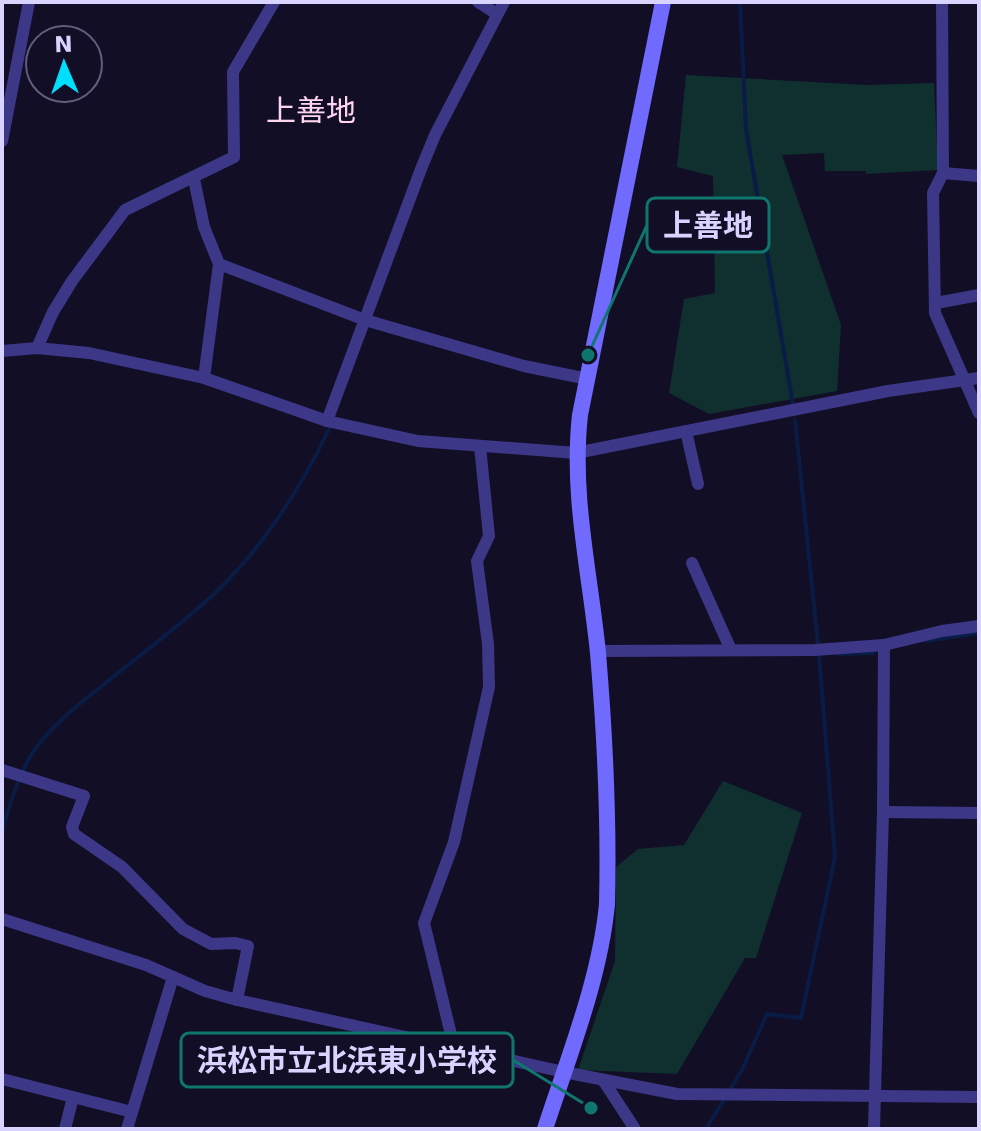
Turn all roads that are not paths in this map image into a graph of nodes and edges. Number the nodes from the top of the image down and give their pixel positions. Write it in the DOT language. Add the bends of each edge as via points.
graph roads {
  1 [pos="29,2"];
  2 [pos="274,2"];
  3 [pos="478,2"];
  4 [pos="504,2"];
  5 [pos="663,2"];
  6 [pos="942,2"];
  7 [pos="497,14"];
  8 [pos="2,141"];
  9 [pos="943,173"];
  10 [pos="979,176"];
  11 [pos="194,179"];
  12 [pos="219,264"];
  13 [pos="979,295"];
  14 [pos="936,303"];
  15 [pos="365,320"];
  16 [pos="37,348"];
  17 [pos="2,351"];
  18 [pos="204,378"];
  19 [pos="588,379"];
  20 [pos="972,380"];
  21 [pos="979,413"];
  22 [pos="327,421"];
  23 [pos="686,431"];
  24 [pos="480,446"];
  25 [pos="576,453"];
  26 [pos="698,484"];
  27 [pos="692,563"];
  28 [pos="979,626"];
  29 [pos="884,645"];
  30 [pos="731,650"];
  31 [pos="597,651"];
  32 [pos="2,770"];
  33 [pos="883,812"];
  34 [pos="979,813"];
  35 [pos="2,919"];
  36 [pos="173,977"];
  37 [pos="237,1000"];
  38 [pos="454,1047"];
  39 [pos="564,1072"];
  40 [pos="2,1079"];
  41 [pos="603,1080"];
  42 [pos="873,1096"];
  43 [pos="73,1097"];
  44 [pos="979,1097"];
  45 [pos="132,1112"];
  46 [pos="65,1129"];
  47 [pos="127,1129"];
  48 [pos="545,1129"];
  49 [pos="635,1129"];
  50 [pos="874,1129"];
  1 -- 8 [label="street"];
  2 -- 11 [label="street" via="233,72 234,157"];
  3 -- 7 [label="street"];
  4 -- 7 [label="street"];
  5 -- 19 [label="street"];
  6 -- 9 [label="street"];
  7 -- 15 [label="street" via="435,135"];
  9 -- 10 [label="street"];
  9 -- 14 [label="street" via="933,193"];
  11 -- 12 [label="street"];
  11 -- 16 [label="street" via="125,210 72,281"];
  12 -- 15 [label="street"];
  12 -- 18 [label="street"];
  13 -- 14 [label="street"];
  14 -- 20 [label="street" via="935,313"];
  15 -- 19 [label="street"];
  15 -- 22 [label="street"];
  16 -- 17 [label="street"];
  16 -- 18 [label="street" via="89,353"];
  18 -- 22 [label="street"];
  19 -- 25 [label="street"];
  20 -- 21 [label="street"];
  20 -- 23 [label="street"];
  22 -- 24 [label="street" via="418,441"];
  23 -- 25 [label="street"];
  23 -- 26 [label="street"];
  24 -- 25 [label="street"];
  24 -- 38 [label="street" via="489,536 478,554 478,582 489,687 454,842 424,923"];
  25 -- 31 [label="street"];
  27 -- 30 [label="street"];
  28 -- 29 [label="street"];
  29 -- 30 [label="street"];
  29 -- 33 [label="street"];
  30 -- 31 [label="street"];
  31 -- 39 [label="street" via="605,771 605,932"];
  32 -- 37 [label="street" via="84,796 74,834 122,867 183,929 211,944 248,946"];
  33 -- 34 [label="street"];
  33 -- 42 [label="street"];
  35 -- 36 [label="street"];
  36 -- 37 [label="street"];
  36 -- 45 [label="street"];
  37 -- 38 [label="street"];
  38 -- 39 [label="street"];
  39 -- 41 [label="street"];
  39 -- 48 [label="street"];
  40 -- 43 [label="street"];
  41 -- 42 [label="street" via="677,1094"];
  41 -- 49 [label="street"];
  42 -- 44 [label="street"];
  42 -- 50 [label="street"];
  43 -- 45 [label="street"];
  43 -- 46 [label="street"];
  45 -- 47 [label="street"];
}
